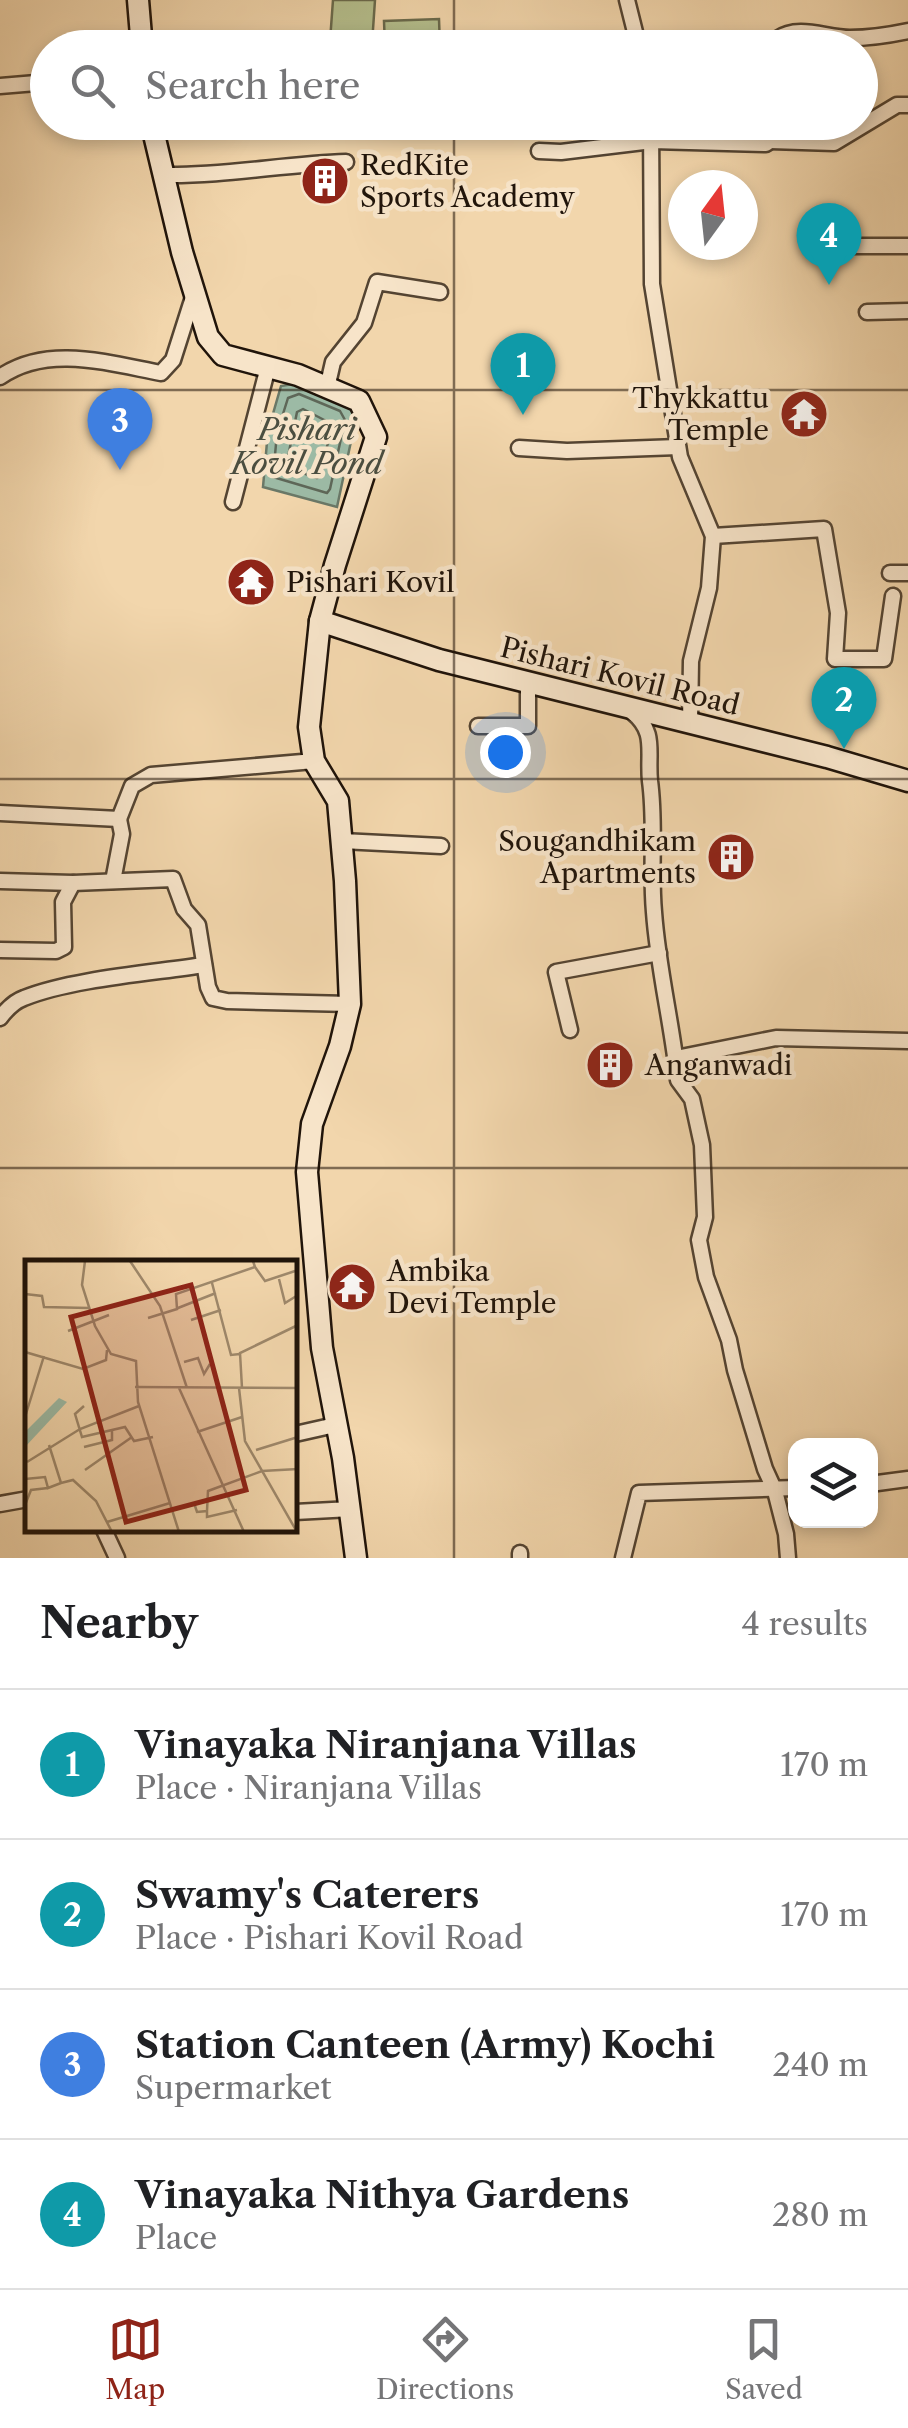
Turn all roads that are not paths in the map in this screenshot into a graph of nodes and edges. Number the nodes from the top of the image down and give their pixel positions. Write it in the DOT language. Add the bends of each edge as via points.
graph roads {
  1 [pos="138,0"];
  2 [pos="627,0"];
  3 [pos="140,30"];
  4 [pos="634,30"];
  5 [pos="908,31"];
  6 [pos="878,35"];
  7 [pos="30,84"];
  8 [pos="0,86"];
  9 [pos="908,105"];
  10 [pos="878,117"];
  11 [pos="156,140"];
  12 [pos="839,140"];
  13 [pos="652,141"];
  14 [pos="770,141"];
  15 [pos="539,151"];
  16 [pos="346,162"];
  17 [pos="164,174"];
  18 [pos="846,246"];
  19 [pos="908,246"];
  20 [pos="440,292"];
  21 [pos="195,293"];
  22 [pos="908,311"];
  23 [pos="866,312"];
  24 [pos="268,367"];
  25 [pos="0,377"];
  26 [pos="327,388"];
  27 [pos="678,447"];
  28 [pos="519,448"];
  29 [pos="233,502"];
  30 [pos="714,536"];
  31 [pos="908,572"];
  32 [pos="890,573"];
  33 [pos="893,596"];
  34 [pos="320,621"];
  35 [pos="528,682"];
  36 [pos="624,705"];
  37 [pos="690,722"];
  38 [pos="478,726"];
  39 [pos="314,761"];
  40 [pos="908,781"];
  41 [pos="0,813"];
  42 [pos="119,819"];
  43 [pos="342,841"];
  44 [pos="440,846"];
  45 [pos="114,881"];
  46 [pos="0,882"];
  47 [pos="72,883"];
  48 [pos="0,950"];
  49 [pos="658,953"];
  50 [pos="204,965"];
  51 [pos="350,1004"];
  52 [pos="0,1018"];
  53 [pos="570,1030"];
  54 [pos="908,1041"];
  55 [pos="676,1058"];
  56 [pos="335,1425"];
  57 [pos="298,1433"];
  58 [pos="908,1478"];
  59 [pos="878,1483"];
  60 [pos="788,1489"];
  61 [pos="775,1491"];
  62 [pos="25,1500"];
  63 [pos="0,1504"];
  64 [pos="351,1508"];
  65 [pos="298,1512"];
  66 [pos="105,1533"];
  67 [pos="117,1558"];
  68 [pos="356,1558"];
  69 [pos="623,1558"];
  70 [pos="788,1558"];
  1 -- 3 [label="street"];
  2 -- 4 [label="street"];
  5 -- 6 [label="street"];
  7 -- 8 [label="street"];
  9 -- 10 [label="street"];
  11 -- 17 [label="street"];
  12 -- 14 [label="street"];
  13 -- 14 [label="street"];
  13 -- 15 [label="street"];
  13 -- 27 [label="street" via="652,284"];
  16 -- 17 [label="street"];
  17 -- 21 [label="street"];
  18 -- 19 [label="street"];
  20 -- 26 [label="street" via="377,282 364,322 333,362"];
  21 -- 24 [label="street" via="208,336 223,355"];
  21 -- 25 [label="street" via="173,360 161,372 82,359 32,360"];
  22 -- 23 [label="street"];
  24 -- 26 [label="street"];
  24 -- 29 [label="street"];
  26 -- 34 [label="street" via="359,401 376,437"];
  27 -- 28 [label="street"];
  27 -- 30 [label="street"];
  30 -- 33 [label="street" via="824,529 838,613 835,659 884,659"];
  30 -- 37 [label="street" via="692,661"];
  31 -- 32 [label="street"];
  34 -- 35 [label="street, Pishari Kovil Road"];
  34 -- 39 [label="street" via="310,701"];
  35 -- 36 [label="street, Pishari Kovil Road"];
  35 -- 38 [label="street" via="528,726"];
  36 -- 37 [label="street, Pishari Kovil Road"];
  36 -- 49 [label="street" via="646,723 650,736"];
  37 -- 40 [label="street, Pishari Kovil Road"];
  39 -- 42 [label="street" via="151,775 132,786"];
  39 -- 43 [label="street" via="338,801"];
  41 -- 42 [label="street"];
  42 -- 45 [label="street"];
  43 -- 44 [label="street"];
  43 -- 51 [label="street"];
  45 -- 47 [label="street"];
  45 -- 50 [label="street" via="172,879 198,925"];
  46 -- 47 [label="street"];
  47 -- 48 [label="street" via="64,902 64,948"];
  49 -- 53 [label="street" via="556,972"];
  49 -- 55 [label="street"];
  50 -- 51 [label="street" via="213,998"];
  50 -- 52 [label="street" via="22,998"];
  51 -- 56 [label="street" via="312,1124 307,1172"];
  54 -- 55 [label="street" via="776,1038"];
  55 -- 61 [label="street" via="702,1145 705,1217 699,1240 706,1277"];
  56 -- 57 [label="street"];
  56 -- 64 [label="street"];
  58 -- 59 [label="street"];
  60 -- 61 [label="street"];
  61 -- 69 [label="street" via="639,1493"];
  61 -- 70 [label="street"];
  62 -- 63 [label="street"];
  64 -- 65 [label="street"];
  64 -- 68 [label="street"];
  66 -- 67 [label="street"];
}
